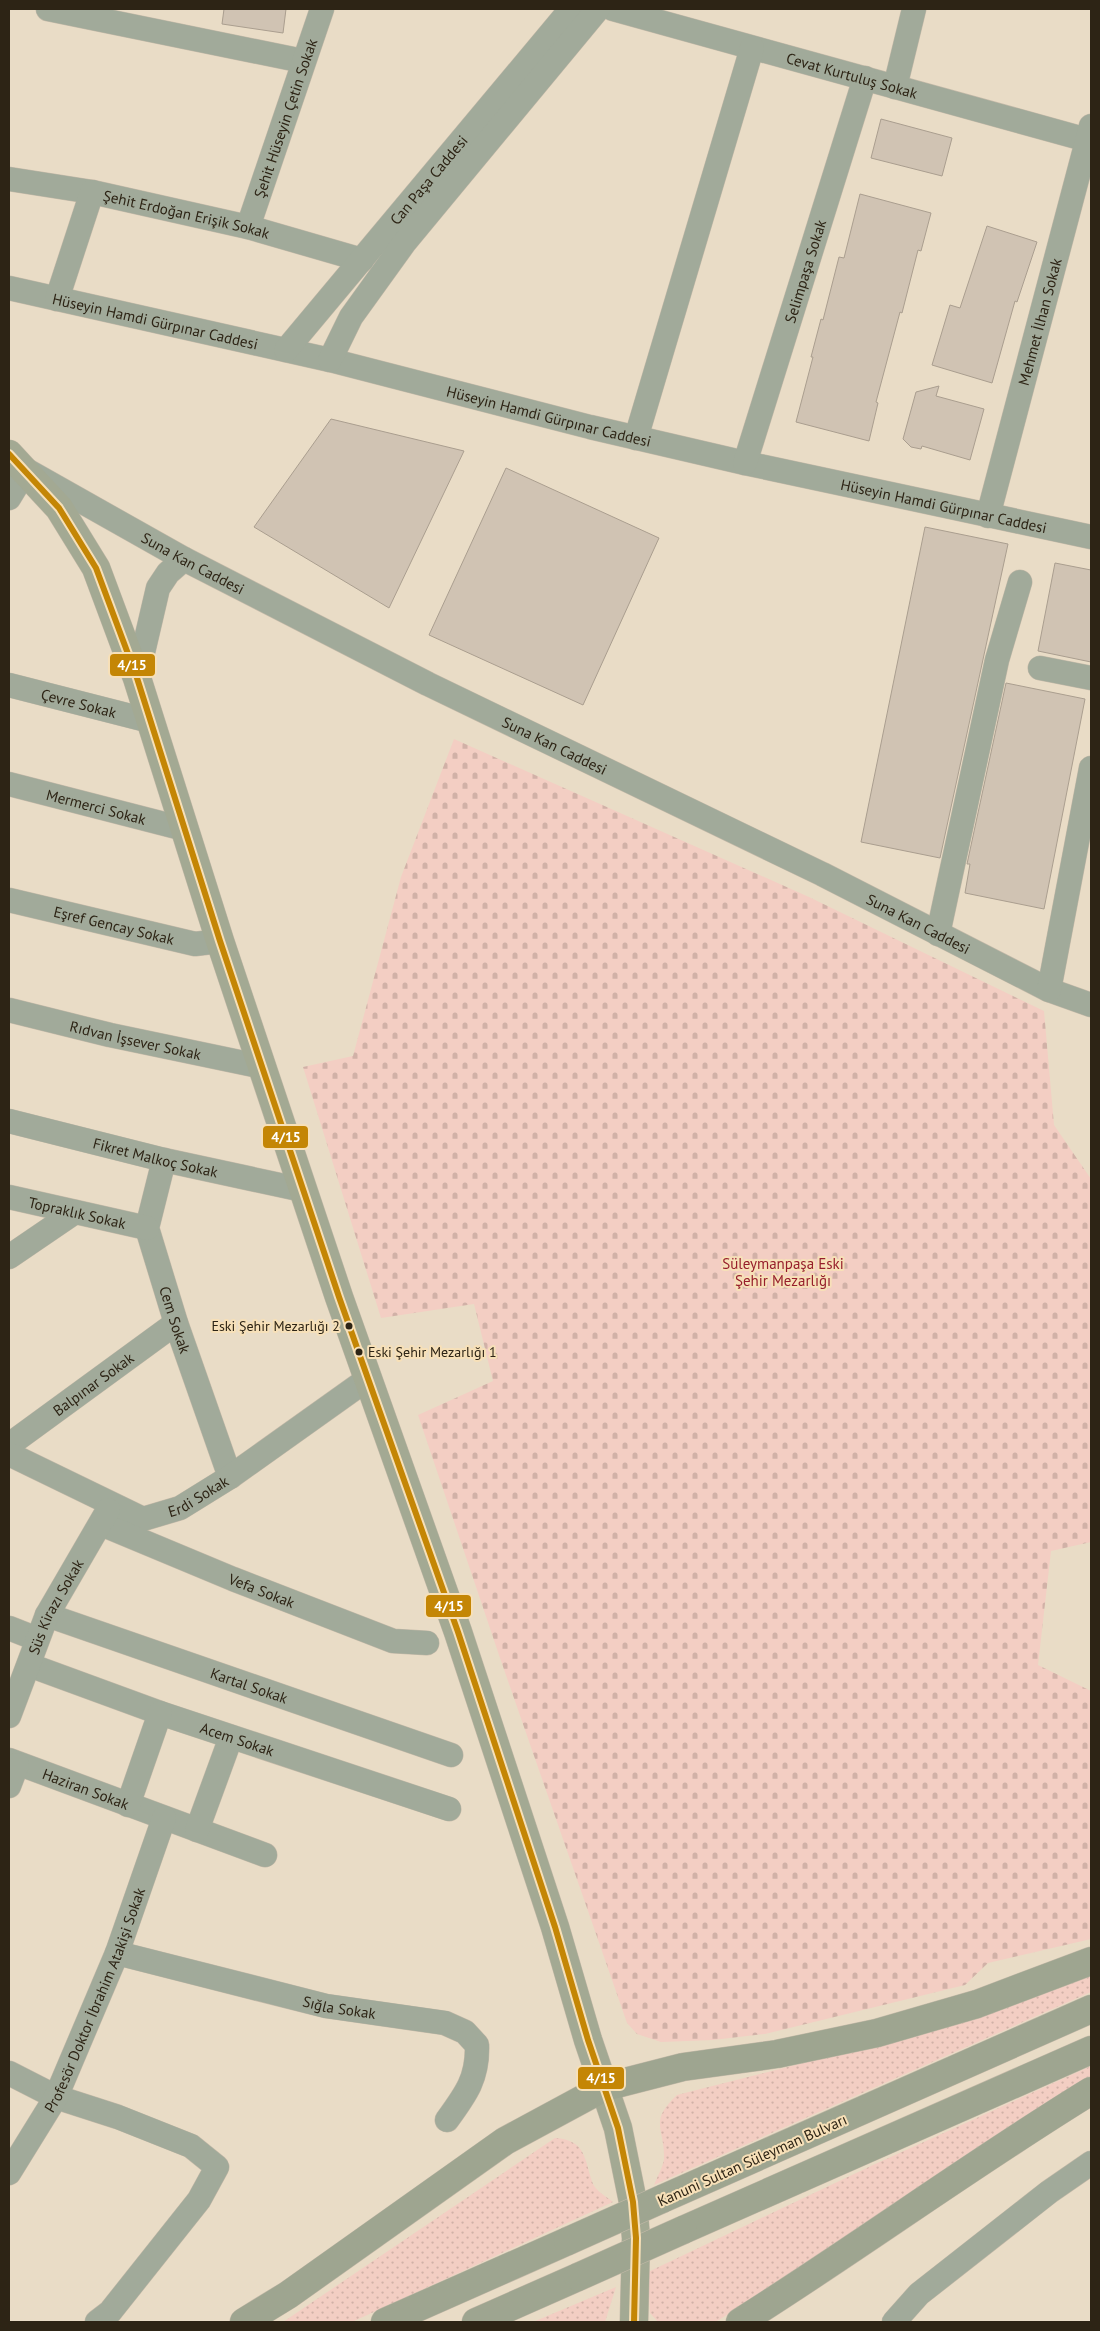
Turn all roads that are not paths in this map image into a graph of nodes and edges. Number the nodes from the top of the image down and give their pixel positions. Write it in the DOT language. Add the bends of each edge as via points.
graph roads {
  1 [pos="48,9"];
  2 [pos="322,9"];
  3 [pos="571,9"];
  4 [pos="598,9"];
  5 [pos="613,9"];
  6 [pos="914,9"];
  7 [pos="136,18"];
  8 [pos="752,48"];
  9 [pos="303,61"];
  10 [pos="865,78"];
  11 [pos="895,87"];
  12 [pos="1090,136"];
  13 [pos="9,179"];
  14 [pos="92,192"];
  15 [pos="248,227"];
  16 [pos="362,260"];
  17 [pos="9,288"];
  18 [pos="57,299"];
  19 [pos="286,350"];
  20 [pos="330,360"];
  21 [pos="636,438"];
  22 [pos="17,462"];
  23 [pos="745,463"];
  24 [pos="9,498"];
  25 [pos="988,516"];
  26 [pos="1091,537"];
  27 [pos="184,559"];
  28 [pos="1020,582"];
  29 [pos="1040,668"];
  30 [pos="136,678"];
  31 [pos="1091,678"];
  32 [pos="9,685"];
  33 [pos="150,721"];
  34 [pos="1091,768"];
  35 [pos="9,784"];
  36 [pos="184,829"];
  37 [pos="9,900"];
  38 [pos="938,934"];
  39 [pos="220,941"];
  40 [pos="1049,990"];
  41 [pos="1091,1005"];
  42 [pos="9,1010"];
  43 [pos="263,1067"];
  44 [pos="9,1121"];
  45 [pos="164,1160"];
  46 [pos="303,1190"];
  47 [pos="9,1197"];
  48 [pos="75,1212"];
  49 [pos="147,1228"];
  50 [pos="9,1257"];
  51 [pos="176,1323"];
  52 [pos="369,1378"];
  53 [pos="9,1444"];
  54 [pos="9,1454"];
  55 [pos="230,1477"];
  56 [pos="106,1514"];
  57 [pos="47,1615"];
  58 [pos="9,1628"];
  59 [pos="37,1639"];
  60 [pos="427,1642"];
  61 [pos="29,1665"];
  62 [pos="160,1714"];
  63 [pos="9,1716"];
  64 [pos="231,1737"];
  65 [pos="451,1755"];
  66 [pos="11,1770"];
  67 [pos="128,1805"];
  68 [pos="448,1809"];
  69 [pos="164,1818"];
  70 [pos="197,1830"];
  71 [pos="265,1855"];
  72 [pos="117,1953"];
  73 [pos="1091,1961"];
  74 [pos="1091,2009"];
  75 [pos="1091,2050"];
  76 [pos="9,2073"];
  77 [pos="605,2087"];
  78 [pos="1091,2091"];
  79 [pos="56,2096"];
  80 [pos="447,2120"];
  81 [pos="1091,2163"];
  82 [pos="9,2173"];
  83 [pos="97,2322"];
  84 [pos="244,2322"];
  85 [pos="385,2322"];
  86 [pos="476,2322"];
  87 [pos="634,2322"];
  88 [pos="740,2322"];
  89 [pos="894,2322"];
  1 -- 7 [label="street"];
  2 -- 9 [label="street, Şehit Hüseyin Çetin Sokak"];
  3 -- 16 [label="street, Can Paşa Caddesi"];
  4 -- 20 [label="street, Can Paşa Caddesi" via="405,242 351,317"];
  5 -- 8 [label="street, Cevat Kurtuluş Sokak"];
  6 -- 11 [label="street"];
  7 -- 9 [label="street"];
  8 -- 10 [label="street, Cevat Kurtuluş Sokak"];
  8 -- 21 [label="street"];
  9 -- 15 [label="street, Şehit Hüseyin Çetin Sokak"];
  10 -- 11 [label="street, Cevat Kurtuluş Sokak"];
  10 -- 23 [label="street, Selimpaşa Sokak"];
  11 -- 12 [label="street, Cevat Kurtuluş Sokak"];
  12 -- 25 [label="street, Mehmet İlhan Sokak"];
  13 -- 14 [label="street, Şehit Erdoğan Erişik Sokak"];
  14 -- 15 [label="street, Şehit Erdoğan Erişik Sokak"];
  14 -- 18 [label="street"];
  15 -- 16 [label="street, Şehit Erdoğan Erişik Sokak"];
  16 -- 19 [label="street, Can Paşa Caddesi"];
  17 -- 18 [label="street, Hüseyin Hamdi Gürpınar Caddesi"];
  18 -- 19 [label="street, Hüseyin Hamdi Gürpınar Caddesi"];
  19 -- 20 [label="street, Hüseyin Hamdi Gürpınar Caddesi"];
  20 -- 21 [label="street, Hüseyin Hamdi Gürpınar Caddesi"];
  21 -- 23 [label="street, Hüseyin Hamdi Gürpınar Caddesi"];
  22 -- 24 [label="street"];
  22 -- 27 [label="street, Suna Kan Caddesi"];
  22 -- 30 [label="main road" via="60,508 96,568"];
  23 -- 25 [label="street, Hüseyin Hamdi Gürpınar Caddesi"];
  25 -- 26 [label="street, Hüseyin Hamdi Gürpınar Caddesi"];
  27 -- 30 [label="street" via="168,573 158,588"];
  27 -- 38 [label="street, Suna Kan Caddesi" via="428,684 822,874"];
  28 -- 38 [label="street" via="997,660"];
  29 -- 31 [label="street"];
  30 -- 33 [label="main road"];
  32 -- 33 [label="street, Çevre Sokak"];
  33 -- 36 [label="main road"];
  34 -- 40 [label="street"];
  35 -- 36 [label="street, Mermerci Sokak"];
  36 -- 39 [label="main road"];
  37 -- 39 [label="street, Eşref Gencay Sokak" via="195,944"];
  38 -- 40 [label="street, Suna Kan Caddesi"];
  39 -- 43 [label="main road"];
  40 -- 41 [label="street, Suna Kan Caddesi"];
  42 -- 43 [label="street, Rıdvan İşsever Sokak"];
  43 -- 46 [label="main road"];
  44 -- 45 [label="street, Fikret Malkoç Sokak"];
  45 -- 46 [label="street, Fikret Malkoç Sokak"];
  45 -- 49 [label="street"];
  46 -- 52 [label="main road"];
  47 -- 48 [label="street, Topraklık Sokak"];
  48 -- 49 [label="street, Topraklık Sokak"];
  48 -- 50 [label="street"];
  49 -- 51 [label="street, Cem Sokak"];
  51 -- 53 [label="street, Balpınar Sokak"];
  51 -- 55 [label="street, Cem Sokak"];
  52 -- 55 [label="street, Erdi Sokak"];
  52 -- 77 [label="main road" via="458,1632"];
  54 -- 56 [label="street, Erdi Sokak"];
  55 -- 56 [label="street, Erdi Sokak" via="180,1508 143,1519"];
  56 -- 57 [label="street, Süs Kirazı Sokak"];
  56 -- 60 [label="street, Vefa Sokak" via="234,1579 393,1641"];
  57 -- 59 [label="street, Süs Kirazı Sokak"];
  57 -- 65 [label="street, Kartal Sokak"];
  58 -- 59 [label="street"];
  59 -- 61 [label="street, Süs Kirazı Sokak"];
  61 -- 62 [label="street, Acem Sokak"];
  61 -- 63 [label="street, Süs Kirazı Sokak"];
  62 -- 64 [label="street, Acem Sokak"];
  62 -- 67 [label="street"];
  64 -- 68 [label="street, Acem Sokak"];
  64 -- 70 [label="street"];
  66 -- 67 [label="street, Haziran Sokak"];
  67 -- 69 [label="street, Haziran Sokak"];
  69 -- 70 [label="street, Haziran Sokak"];
  69 -- 72 [label="street, Profesör Doktor İbrahim Atakişi Sokak"];
  70 -- 71 [label="street, Haziran Sokak"];
  72 -- 79 [label="street, Profesör Doktor İbrahim Atakişi Sokak"];
  72 -- 80 [label="street, Sığla Sokak" via="326,2006 444,2023 465,2032 477,2045 478,2060 468,2091"];
  73 -- 77 [label="highway" via="977,2004 877,2033 777,2054 683,2067"];
  74 -- 85 [label="highway, Kanuni Sultan Süleyman Bulvarı, bridge"];
  75 -- 86 [label="highway, bridge"];
  76 -- 79 [label="street"];
  77 -- 84 [label="highway" via="505,2141 288,2295"];
  77 -- 87 [label="main road" via="618,2128 633,2202 636,2238"];
  78 -- 88 [label="highway" via="1022,2133 860,2246"];
  79 -- 82 [label="street, Profesör Doktor İbrahim Atakişi Sokak"];
  79 -- 83 [label="street" via="192,2146 217,2167 199,2200 110,2312"];
  81 -- 89 [label="street" via="919,2294"];
}
